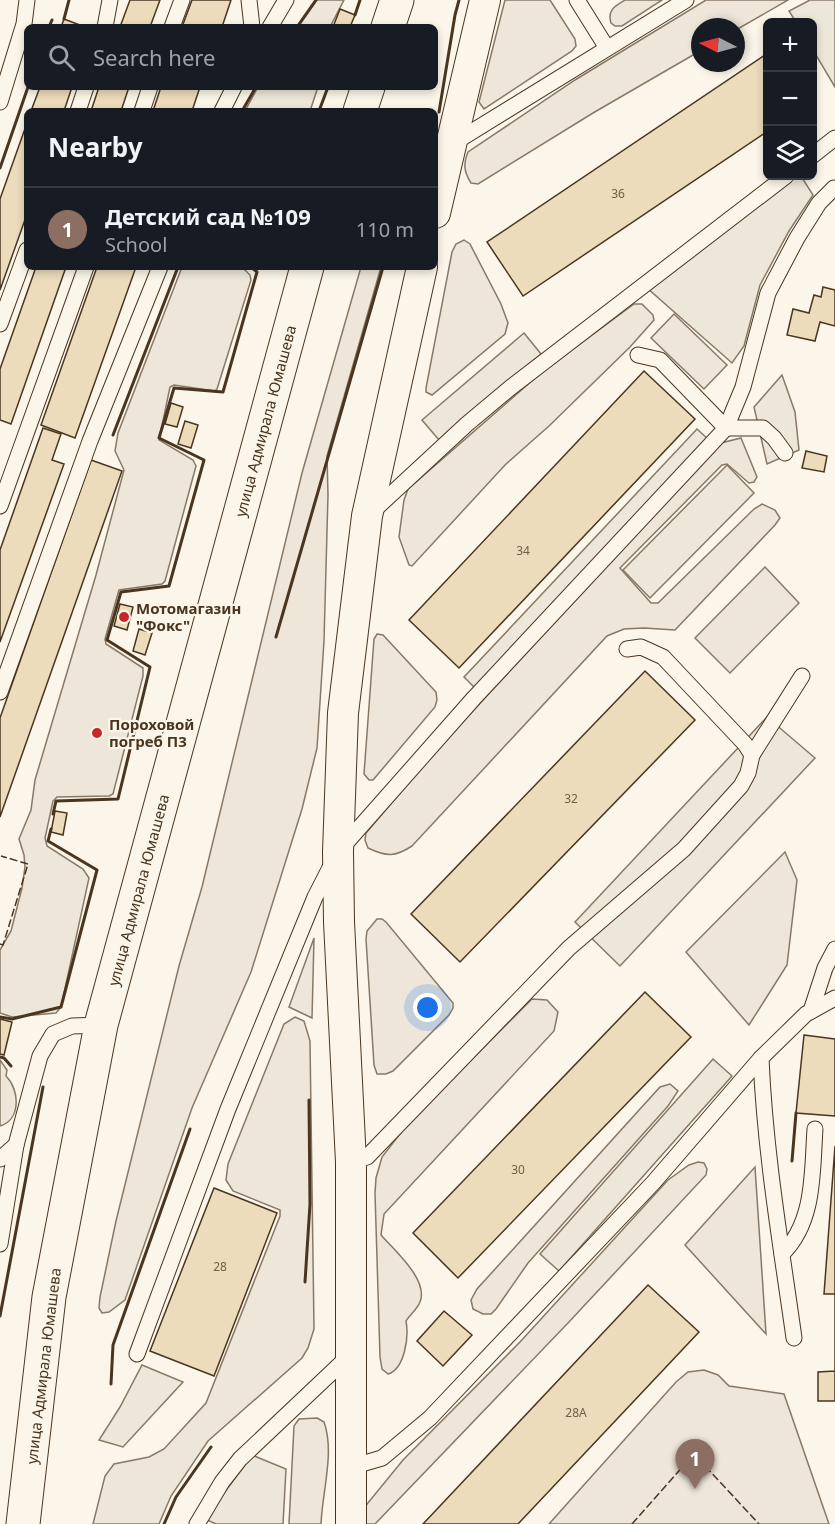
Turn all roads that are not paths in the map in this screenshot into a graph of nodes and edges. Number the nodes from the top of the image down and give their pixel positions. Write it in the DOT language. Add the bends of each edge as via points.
graph roads {
  1 [pos="27,0"];
  2 [pos="110,0"];
  3 [pos="182,0"];
  4 [pos="249,0"];
  5 [pos="286,0"];
  6 [pos="397,0"];
  7 [pos="484,0"];
  8 [pos="577,0"];
  9 [pos="686,0"];
  10 [pos="106,24"];
  11 [pos="173,24"];
  12 [pos="252,24"];
  13 [pos="272,24"];
  14 [pos="389,24"];
  15 [pos="607,48"];
  16 [pos="85,90"];
  17 [pos="149,90"];
  18 [pos="232,90"];
  19 [pos="367,90"];
  20 [pos="0,102"];
  21 [pos="79,108"];
  22 [pos="143,108"];
  23 [pos="224,108"];
  24 [pos="361,108"];
  25 [pos="835,138"];
  26 [pos="452,144"];
  27 [pos="817,153"];
  28 [pos="781,180"];
  29 [pos="835,188"];
  30 [pos="438,201"];
  31 [pos="24,258"];
  32 [pos="85,270"];
  33 [pos="159,270"];
  34 [pos="306,270"];
  35 [pos="421,270"];
  36 [pos="0,324"];
  37 [pos="638,355"];
  38 [pos="726,428"];
  39 [pos="785,453"];
  40 [pos="0,506"];
  41 [pos="367,516"];
  42 [pos="627,649"];
  43 [pos="802,676"];
  44 [pos="0,692"];
  45 [pos="752,755"];
  46 [pos="338,852"];
  47 [pos="835,949"];
  48 [pos="835,998"];
  49 [pos="811,1011"];
  50 [pos="101,1025"];
  51 [pos="761,1058"];
  52 [pos="815,1129"];
  53 [pos="16,1145"];
  54 [pos="0,1159"];
  55 [pos="351,1162"];
  56 [pos="0,1244"];
  57 [pos="782,1254"];
  58 [pos="794,1338"];
  59 [pos="352,1353"];
  60 [pos="137,1354"];
  61 [pos="351,1467"];
  62 [pos="23,1524"];
  63 [pos="197,1524"];
  64 [pos="351,1524"];
  1 -- 20 [label="lane" via="24,24"];
  2 -- 10 [label="lane"];
  3 -- 11 [label="lane"];
  4 -- 12 [label="lane"];
  5 -- 13 [label="lane"];
  6 -- 14 [label="main road"];
  7 -- 26 [label="street"];
  8 -- 15 [label="lane"];
  9 -- 15 [label="lane"];
  15 -- 26 [label="lane"];
  16 -- 21 [label="lane"];
  17 -- 22 [label="lane"];
  18 -- 23 [label="lane"];
  19 -- 24 [label="main road"];
  25 -- 27 [label="lane"];
  26 -- 30 [label="street"];
  28 -- 41 [label="lane" via="510,387"];
  29 -- 38 [label="lane" via="819,203 768,292 743,387"];
  31 -- 36 [label="lane"];
  32 -- 40 [label="lane"];
  33 -- 44 [label="lane" via="90,441"];
  34 -- 50 [label="main road, улица Адмирала Юмашева"];
  35 -- 41 [label="street"];
  37 -- 38 [label="lane" via="660,360"];
  38 -- 39 [label="lane" via="763,428"];
  38 -- 46 [label="lane" via="482,690"];
  41 -- 46 [label="street" via="343,713"];
  42 -- 45 [label="lane" via="641,647 663,657"];
  43 -- 45 [label="lane"];
  45 -- 55 [label="lane" via="741,786 684,849 569,948 367,1157"];
  46 -- 55 [label="street"];
  46 -- 60 [label="lane" via="315,897 228,1109"];
  47 -- 49 [label="lane"];
  48 -- 49 [label="lane"];
  49 -- 51 [label="lane"];
  50 -- 53 [label="lane" via="72,1026 53,1034 40,1056"];
  50 -- 62 [label="main road, улица Адмирала Юмашева" via="49,1297"];
  51 -- 57 [label="lane" via="764,1126"];
  51 -- 61 [label="lane" via="652,1183 430,1418 382,1458"];
  52 -- 57 [label="lane" via="809,1203 794,1242"];
  53 -- 54 [label="lane"];
  53 -- 56 [label="lane"];
  55 -- 59 [label="street"];
  57 -- 58 [label="lane"];
  59 -- 61 [label="street"];
  59 -- 63 [label="lane" via="240,1459"];
  61 -- 64 [label="street"];
}
